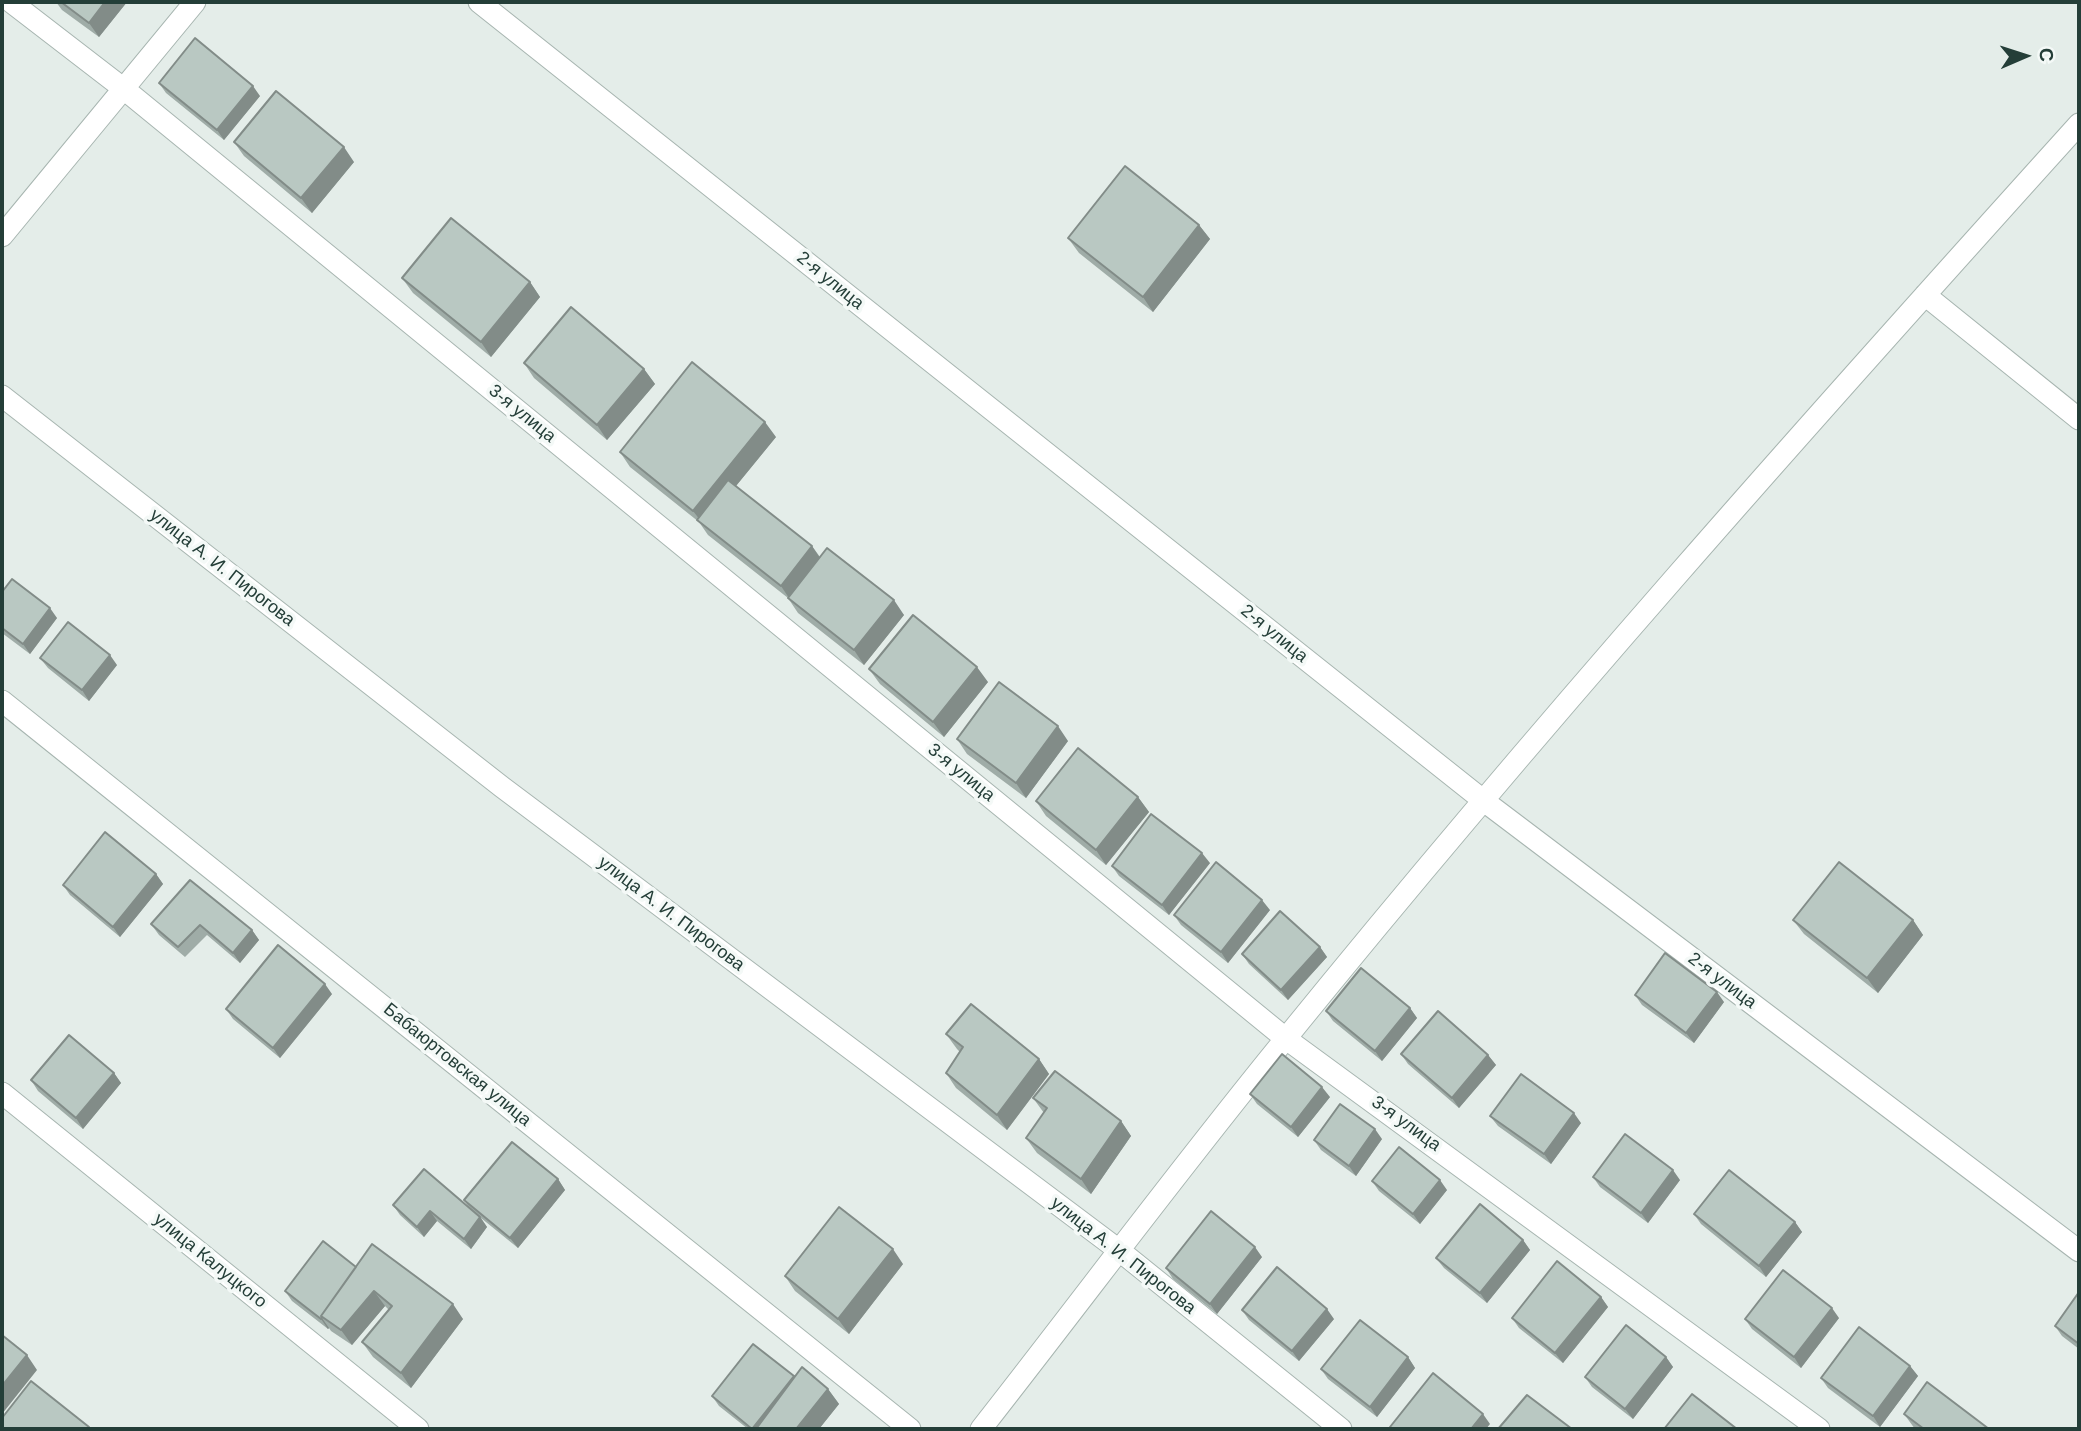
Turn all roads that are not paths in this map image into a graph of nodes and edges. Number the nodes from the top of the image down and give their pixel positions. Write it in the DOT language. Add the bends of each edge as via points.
graph roads {
  1 [pos="11,2"];
  2 [pos="195,2"];
  3 [pos="480,2"];
  4 [pos="124,89"];
  5 [pos="2079,124"];
  6 [pos="2,236"];
  7 [pos="1925,295"];
  8 [pos="2,396"];
  9 [pos="2079,419"];
  10 [pos="2,701"];
  11 [pos="1484,801"];
  12 [pos="1285,1038"];
  13 [pos="2,1093"];
  14 [pos="1120,1251"];
  15 [pos="2079,1251"];
  16 [pos="418,1429"];
  17 [pos="910,1429"];
  18 [pos="981,1429"];
  19 [pos="1342,1429"];
  20 [pos="1819,1429"];
  1 -- 4 [label="street, 3-я улица"];
  2 -- 4 [label="street"];
  3 -- 11 [label="street, 2-я улица"];
  4 -- 6 [label="street"];
  4 -- 12 [label="street, 3-я улица"];
  5 -- 7 [label="street"];
  7 -- 9 [label="street"];
  7 -- 11 [label="street" via="1759,479"];
  8 -- 14 [label="street, улица А. И. Пирогова" via="502,787"];
  10 -- 17 [label="street, Бабаюртовская улица"];
  11 -- 12 [label="street"];
  11 -- 15 [label="street, 2-я улица"];
  12 -- 14 [label="street"];
  12 -- 20 [label="street, 3-я улица"];
  13 -- 16 [label="street, улица Калуцкого"];
  14 -- 18 [label="street"];
  14 -- 19 [label="street, улица А. И. Пирогова"];
}
